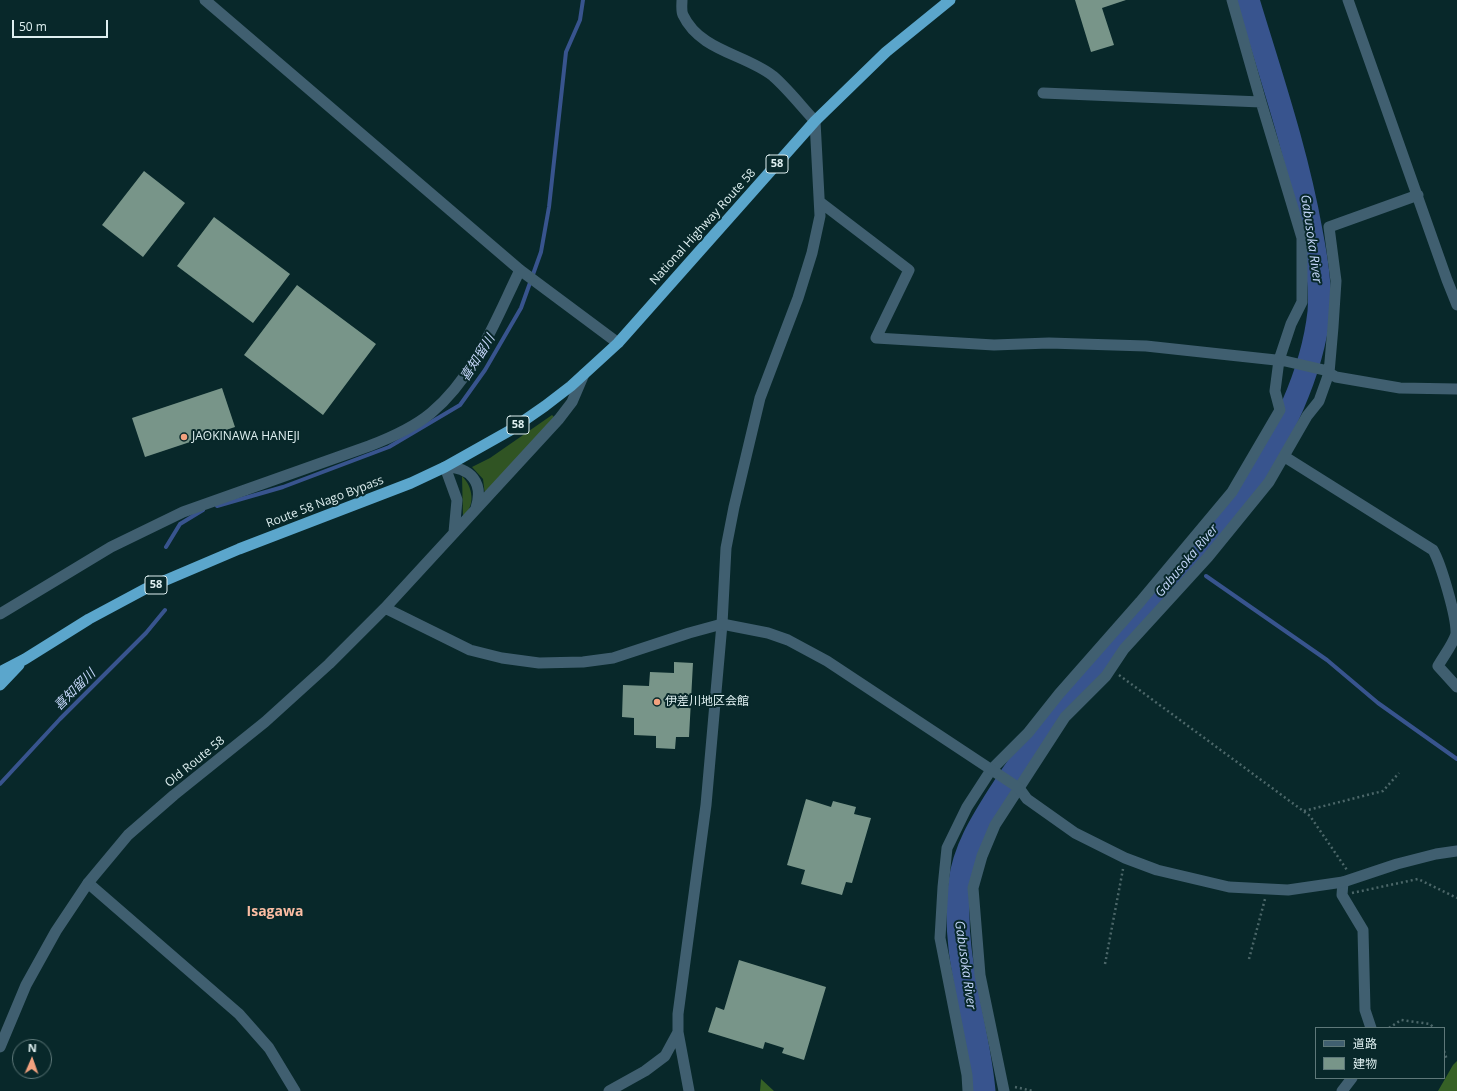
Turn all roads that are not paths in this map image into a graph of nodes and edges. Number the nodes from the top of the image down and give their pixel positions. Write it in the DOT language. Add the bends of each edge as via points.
graph roads {
  1 [pos="205,0"];
  2 [pos="682,0"];
  3 [pos="950,0"];
  4 [pos="1232,0"];
  5 [pos="1348,0"];
  6 [pos="1043,93"];
  7 [pos="1261,102"];
  8 [pos="815,120"];
  9 [pos="1418,195"];
  10 [pos="820,202"];
  11 [pos="523,272"];
  12 [pos="1457,305"];
  13 [pos="618,343"];
  14 [pos="1282,360"];
  15 [pos="1327,372"];
  16 [pos="584,374"];
  17 [pos="1457,389"];
  18 [pos="1285,457"];
  19 [pos="446,467"];
  20 [pos="475,510"];
  21 [pos="454,533"];
  22 [pos="385,608"];
  23 [pos="0,614"];
  24 [pos="722,624"];
  25 [pos="25,659"];
  26 [pos="0,672"];
  27 [pos="0,685"];
  28 [pos="1457,687"];
  29 [pos="994,772"];
  30 [pos="1018,787"];
  31 [pos="1457,851"];
  32 [pos="1348,880"];
  33 [pos="88,883"];
  34 [pos="1371,1027"];
  35 [pos="678,1032"];
  36 [pos="0,1047"];
  37 [pos="1351,1079"];
  38 [pos="1003,1088"];
  39 [pos="295,1091"];
  40 [pos="609,1091"];
  41 [pos="689,1091"];
  42 [pos="968,1091"];
  43 [pos="1342,1091"];
  1 -- 11 [label="street"];
  2 -- 8 [label="street" via="683,15 697,34 716,47 754,64 773,76"];
  3 -- 8 [label="highway, National Highway Route 58 / 58" via="886,52"];
  4 -- 7 [label="street"];
  5 -- 9 [label="street"];
  6 -- 7 [label="street"];
  7 -- 14 [label="street" via="1302,238 1302,302 1291,324"];
  8 -- 10 [label="street"];
  8 -- 13 [label="highway, National Highway Route 58 / 58"];
  9 -- 12 [label="street"];
  9 -- 15 [label="street" via="1329,227 1336,281"];
  10 -- 14 [label="street" via="909,270 876,338 994,345 1049,343 1146,346"];
  10 -- 24 [label="street" via="820,216 812,253 798,298 760,398 734,507 726,548"];
  11 -- 13 [label="street"];
  11 -- 23 [label="street" via="462,381 430,414 394,437 183,512 105,551"];
  13 -- 16 [label="highway, Route 58 Nago Bypass / 58"];
  14 -- 15 [label="street"];
  14 -- 29 [label="street" via="1276,391 1280,410 1232,492"];
  15 -- 17 [label="street" via="1400,388"];
  15 -- 18 [label="street" via="1318,401"];
  16 -- 19 [label="highway, Route 58 Nago Bypass / 58" via="509,432"];
  16 -- 20 [label="street, Old Route 58" via="572,402 559,419"];
  18 -- 28 [label="street" via="1433,550 1440,561 1453,609 1456,633 1438,666"];
  18 -- 30 [label="street" via="1269,482 1208,557 1124,649 1106,676 1065,717"];
  19 -- 20 [label="street" via="464,470 473,477 479,491"];
  19 -- 21 [label="street" via="457,500"];
  19 -- 25 [label="highway, Route 58 Nago Bypass / 58" via="412,483 239,549 145,589"];
  20 -- 21 [label="street, Old Route 58"];
  21 -- 22 [label="street, Old Route 58"];
  22 -- 24 [label="street" via="470,650 502,658 539,662 583,662 613,658"];
  22 -- 33 [label="street, Old Route 58" via="295,696 134,830"];
  24 -- 29 [label="street" via="768,633 788,640 827,661"];
  24 -- 35 [label="street" via="706,805 678,1014"];
  25 -- 26 [label="highway, Route 58 Nago Bypass / 58"];
  25 -- 27 [label="highway, Route 58 Nago Bypass / 58"];
  29 -- 30 [label="street"];
  29 -- 42 [label="street" via="967,807 947,848 943,887 940,938"];
  30 -- 32 [label="street" via="1027,799 1075,832 1124,858 1157,870 1229,887 1288,890"];
  30 -- 38 [label="street" via="995,825 982,856 973,888 980,975"];
  31 -- 32 [label="street" via="1397,864"];
  32 -- 34 [label="street" via="1342,895 1363,930 1365,1010"];
  33 -- 36 [label="street, Old Route 58" via="56,931 26,985"];
  33 -- 39 [label="street" via="239,1014 269,1048"];
  35 -- 40 [label="street" via="665,1056 645,1071"];
  35 -- 41 [label="street"];
  37 -- 43 [label="street"];
}
